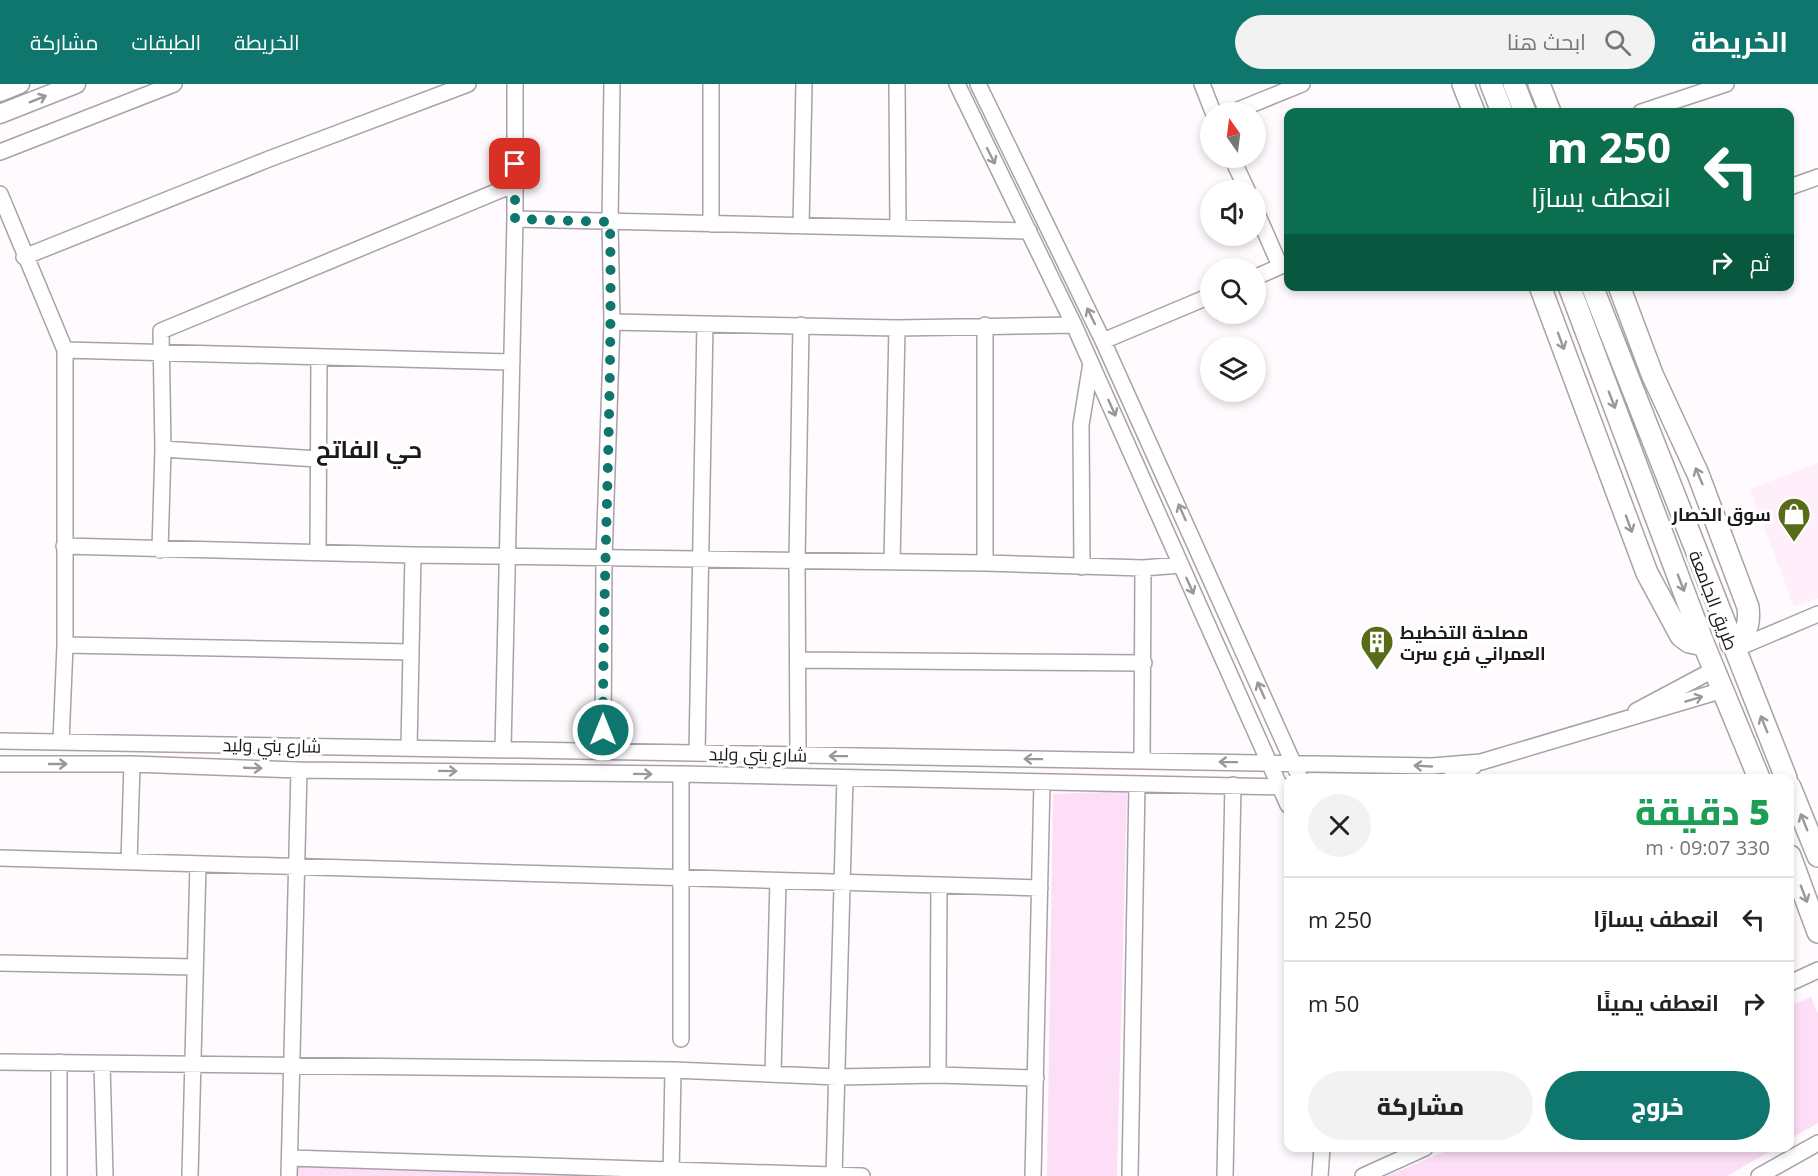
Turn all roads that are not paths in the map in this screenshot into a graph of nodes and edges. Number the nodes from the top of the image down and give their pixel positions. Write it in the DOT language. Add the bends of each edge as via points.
graph roads {
  1 [pos="20,84"];
  2 [pos="76,84"];
  3 [pos="174,84"];
  4 [pos="468,84"];
  5 [pos="515,84"];
  6 [pos="612,84"];
  7 [pos="711,84"];
  8 [pos="804,84"];
  9 [pos="897,84"];
  10 [pos="957,84"];
  11 [pos="978,84"];
  12 [pos="1202,84"];
  13 [pos="1302,84"];
  14 [pos="1463,84"];
  15 [pos="1491,84"];
  16 [pos="1514,84"];
  17 [pos="1526,84"];
  18 [pos="1539,84"];
  19 [pos="1726,84"];
  20 [pos="0,92"];
  21 [pos="1209,102"];
  22 [pos="1258,102"];
  23 [pos="1472,108"];
  24 [pos="1500,108"];
  25 [pos="1523,108"];
  26 [pos="1535,108"];
  27 [pos="1548,108"];
  28 [pos="1653,108"];
  29 [pos="0,114"];
  30 [pos="998,128"];
  31 [pos="981,136"];
  32 [pos="0,152"];
  33 [pos="1818,177"];
  34 [pos="515,184"];
  35 [pos="1794,186"];
  36 [pos="0,194"];
  37 [pos="515,219"];
  38 [pos="610,222"];
  39 [pos="711,224"];
  40 [pos="801,226"];
  41 [pos="898,228"];
  42 [pos="1266,230"];
  43 [pos="1029,231"];
  44 [pos="24,257"];
  45 [pos="1284,265"];
  46 [pos="1266,273"];
  47 [pos="1542,291"];
  48 [pos="1571,291"];
  49 [pos="1594,291"];
  50 [pos="1621,291"];
  51 [pos="1200,300"];
  52 [pos="612,322"];
  53 [pos="705,324"];
  54 [pos="801,325"];
  55 [pos="1074,325"];
  56 [pos="985,326"];
  57 [pos="897,328"];
  58 [pos="1103,341"];
  59 [pos="65,350"];
  60 [pos="163,353"];
  61 [pos="319,357"];
  62 [pos="512,362"];
  63 [pos="1091,363"];
  64 [pos="163,449"];
  65 [pos="1156,456"];
  66 [pos="318,459"];
  67 [pos="1137,464"];
  68 [pos="64,546"];
  69 [pos="160,550"];
  70 [pos="318,553"];
  71 [pos="413,555"];
  72 [pos="506,557"];
  73 [pos="604,559"];
  74 [pos="701,560"];
  75 [pos="797,560"];
  76 [pos="892,562"];
  77 [pos="985,563"];
  78 [pos="1181,565"];
  79 [pos="1082,567"];
  80 [pos="1143,568"];
  81 [pos="1818,614"];
  82 [pos="65,645"];
  83 [pos="1732,647"];
  84 [pos="411,652"];
  85 [pos="1710,656"];
  86 [pos="800,660"];
  87 [pos="1144,663"];
  88 [pos="1723,690"];
  89 [pos="1624,718"];
  90 [pos="0,741"];
  91 [pos="61,742"];
  92 [pos="409,748"];
  93 [pos="503,749"];
  94 [pos="603,752"];
  95 [pos="697,753"];
  96 [pos="798,755"];
  97 [pos="1142,760"];
  98 [pos="1270,762"];
  99 [pos="1481,762"];
  100 [pos="1293,763"];
  101 [pos="0,764"];
  102 [pos="132,764"];
  103 [pos="299,770"];
  104 [pos="681,774"];
  105 [pos="1298,774"];
  106 [pos="1458,774"];
  107 [pos="1757,774"];
  108 [pos="1784,774"];
  109 [pos="845,778"];
  110 [pos="1042,782"];
  111 [pos="1137,783"];
  112 [pos="1233,785"];
  113 [pos="1284,787"];
  114 [pos="1794,797"];
  115 [pos="1818,856"];
  116 [pos="0,858"];
  117 [pos="129,862"];
  118 [pos="198,864"];
  119 [pos="298,867"];
  120 [pos="1794,867"];
  121 [pos="681,878"];
  122 [pos="778,881"];
  123 [pos="841,883"];
  124 [pos="939,885"];
  125 [pos="1040,888"];
  126 [pos="1818,932"];
  127 [pos="0,963"];
  128 [pos="194,968"];
  129 [pos="1818,970"];
  130 [pos="1794,981"];
  131 [pos="681,1039"];
  132 [pos="0,1062"];
  133 [pos="59,1062"];
  134 [pos="194,1063"];
  135 [pos="102,1064"];
  136 [pos="292,1065"];
  137 [pos="673,1070"];
  138 [pos="773,1073"];
  139 [pos="938,1075"];
  140 [pos="838,1077"];
  141 [pos="1036,1078"];
  142 [pos="1818,1143"];
  143 [pos="1322,1152"];
  144 [pos="1416,1152"];
  145 [pos="290,1158"];
  146 [pos="671,1173"];
  147 [pos="765,1174"];
  148 [pos="59,1176"];
  149 [pos="105,1176"];
  150 [pos="190,1176"];
  151 [pos="289,1176"];
  152 [pos="834,1176"];
  153 [pos="862,1176"];
  154 [pos="1033,1176"];
  155 [pos="1130,1176"];
  156 [pos="1225,1176"];
  157 [pos="1320,1176"];
  158 [pos="1363,1176"];
  159 [pos="1759,1176"];
  1 -- 20 [label="main road"];
  29 -- 2 [label="main road, one-way"];
  3 -- 32 [label="street"];
  4 -- 44 [label="street"];
  5 -- 34 [label="street"];
  6 -- 38 [label="street"];
  7 -- 39 [label="street"];
  8 -- 40 [label="street"];
  9 -- 41 [label="street"];
  10 -- 31 [label="street"];
  11 -- 30 [label="street"];
  12 -- 21 [label="street"];
  13 -- 22 [label="street"];
  14 -- 23 [label="highway"];
  15 -- 24 [label="highway"];
  16 -- 25 [label="highway"];
  17 -- 26 [label="highway"];
  18 -- 27 [label="highway"];
  19 -- 28 [label="street"];
  30 -- 31 [label="street"];
  58 -- 30 [label="street, one-way"];
  31 -- 43 [label="street, one-way"];
  33 -- 35 [label="street"];
  34 -- 37 [label="street"];
  34 -- 60 [label="street" via="161,331"];
  36 -- 44 [label="street"];
  37 -- 38 [label="street"];
  37 -- 62 [label="street"];
  38 -- 39 [label="street"];
  38 -- 52 [label="street"];
  39 -- 40 [label="street"];
  40 -- 41 [label="street"];
  41 -- 43 [label="street"];
  42 -- 45 [label="street"];
  43 -- 55 [label="street"];
  44 -- 59 [label="street"];
  45 -- 46 [label="street"];
  47 -- 85 [label="highway, one-way" via="1647,573 1681,636"];
  48 -- 85 [label="highway, طريق الجامعة, one-way"];
  49 -- 83 [label="highway, طريق الجامعة"];
  83 -- 50 [label="highway, one-way" via="1747,629 1748,608 1706,494 1652,374"];
  51 -- 58 [label="street"];
  52 -- 53 [label="street"];
  52 -- 73 [label="street"];
  53 -- 54 [label="street"];
  53 -- 74 [label="street"];
  54 -- 57 [label="street"];
  54 -- 75 [label="street"];
  55 -- 56 [label="street"];
  55 -- 63 [label="street"];
  56 -- 57 [label="street"];
  56 -- 77 [label="street"];
  57 -- 76 [label="street"];
  58 -- 65 [label="street"];
  59 -- 60 [label="street"];
  59 -- 68 [label="street"];
  60 -- 61 [label="street"];
  60 -- 64 [label="street"];
  61 -- 62 [label="street"];
  61 -- 66 [label="street"];
  62 -- 72 [label="street"];
  63 -- 67 [label="street, one-way"];
  63 -- 79 [label="street" via="1081,425"];
  64 -- 66 [label="street"];
  64 -- 69 [label="street"];
  65 -- 67 [label="street"];
  100 -- 65 [label="street, one-way"];
  66 -- 70 [label="street"];
  67 -- 78 [label="street"];
  68 -- 69 [label="street"];
  68 -- 82 [label="street"];
  69 -- 70 [label="street"];
  70 -- 71 [label="street"];
  71 -- 72 [label="street"];
  71 -- 84 [label="street"];
  72 -- 73 [label="street"];
  72 -- 93 [label="street"];
  73 -- 74 [label="street"];
  73 -- 94 [label="street"];
  74 -- 75 [label="street"];
  74 -- 95 [label="street"];
  75 -- 76 [label="street"];
  75 -- 86 [label="street"];
  76 -- 77 [label="street"];
  77 -- 79 [label="street"];
  78 -- 80 [label="street"];
  78 -- 98 [label="street, one-way"];
  79 -- 80 [label="street"];
  80 -- 87 [label="street"];
  81 -- 83 [label="street"];
  82 -- 84 [label="street"];
  82 -- 91 [label="street"];
  108 -- 83 [label="highway, طريق الجامعة, one-way"];
  84 -- 92 [label="street"];
  85 -- 88 [label="highway, طريق الجامعة"];
  85 -- 89 [label="street"];
  86 -- 87 [label="street"];
  86 -- 96 [label="street"];
  87 -- 97 [label="street"];
  89 -- 88 [label="street, one-way"];
  88 -- 107 [label="highway, طريق الجامعة"];
  89 -- 99 [label="street"];
  90 -- 91 [label="street, شارع بني وليد"];
  91 -- 92 [label="street, شارع بني وليد"];
  92 -- 93 [label="street, شارع بني وليد"];
  93 -- 94 [label="street, شارع بني وليد"];
  94 -- 95 [label="street, شارع بني وليد"];
  95 -- 96 [label="street, شارع بني وليد"];
  97 -- 96 [label="street, شارع بني وليد, one-way"];
  98 -- 97 [label="street, شارع بني وليد, one-way"];
  98 -- 100 [label="street, شارع بني وليد"];
  98 -- 113 [label="street"];
  99 -- 100 [label="street, شارع بني وليد, one-way" via="1432,766"];
  99 -- 106 [label="street"];
  100 -- 105 [label="street"];
  101 -- 102 [label="street, شارع بني وليد, one-way"];
  102 -- 103 [label="street, شارع بني وليد, one-way"];
  102 -- 117 [label="street"];
  103 -- 104 [label="street, شارع بني وليد, one-way"];
  103 -- 119 [label="street"];
  104 -- 109 [label="street, شارع بني وليد"];
  104 -- 121 [label="street"];
  109 -- 110 [label="street, شارع بني وليد"];
  109 -- 123 [label="street"];
  110 -- 111 [label="street, شارع بني وليد"];
  110 -- 125 [label="street"];
  111 -- 112 [label="street, شارع بني وليد"];
  111 -- 155 [label="street"];
  112 -- 113 [label="street, شارع بني وليد"];
  112 -- 156 [label="street"];
  115 -- 114 [label="highway, one-way"];
  116 -- 117 [label="street"];
  117 -- 118 [label="street"];
  118 -- 119 [label="street"];
  118 -- 128 [label="street"];
  119 -- 121 [label="street"];
  119 -- 136 [label="street"];
  120 -- 126 [label="highway, one-way"];
  121 -- 122 [label="street"];
  121 -- 131 [label="street"];
  122 -- 123 [label="street"];
  122 -- 138 [label="street"];
  123 -- 124 [label="street"];
  123 -- 140 [label="street"];
  124 -- 125 [label="street"];
  124 -- 139 [label="street"];
  125 -- 141 [label="street"];
  127 -- 128 [label="street"];
  128 -- 134 [label="street"];
  129 -- 130 [label="street"];
  132 -- 133 [label="street"];
  133 -- 135 [label="street"];
  133 -- 148 [label="street"];
  134 -- 135 [label="street"];
  134 -- 136 [label="street"];
  134 -- 150 [label="street"];
  135 -- 149 [label="street"];
  136 -- 137 [label="street"];
  136 -- 145 [label="street"];
  137 -- 138 [label="street"];
  137 -- 146 [label="street"];
  138 -- 140 [label="street"];
  139 -- 140 [label="street"];
  139 -- 141 [label="street"];
  140 -- 152 [label="street"];
  141 -- 154 [label="street"];
  142 -- 159 [label="street"];
  143 -- 157 [label="street"];
  144 -- 158 [label="street"];
  145 -- 146 [label="street"];
  145 -- 151 [label="street"];
  146 -- 147 [label="street"];
  147 -- 152 [label="street"];
  152 -- 153 [label="street"];
}
